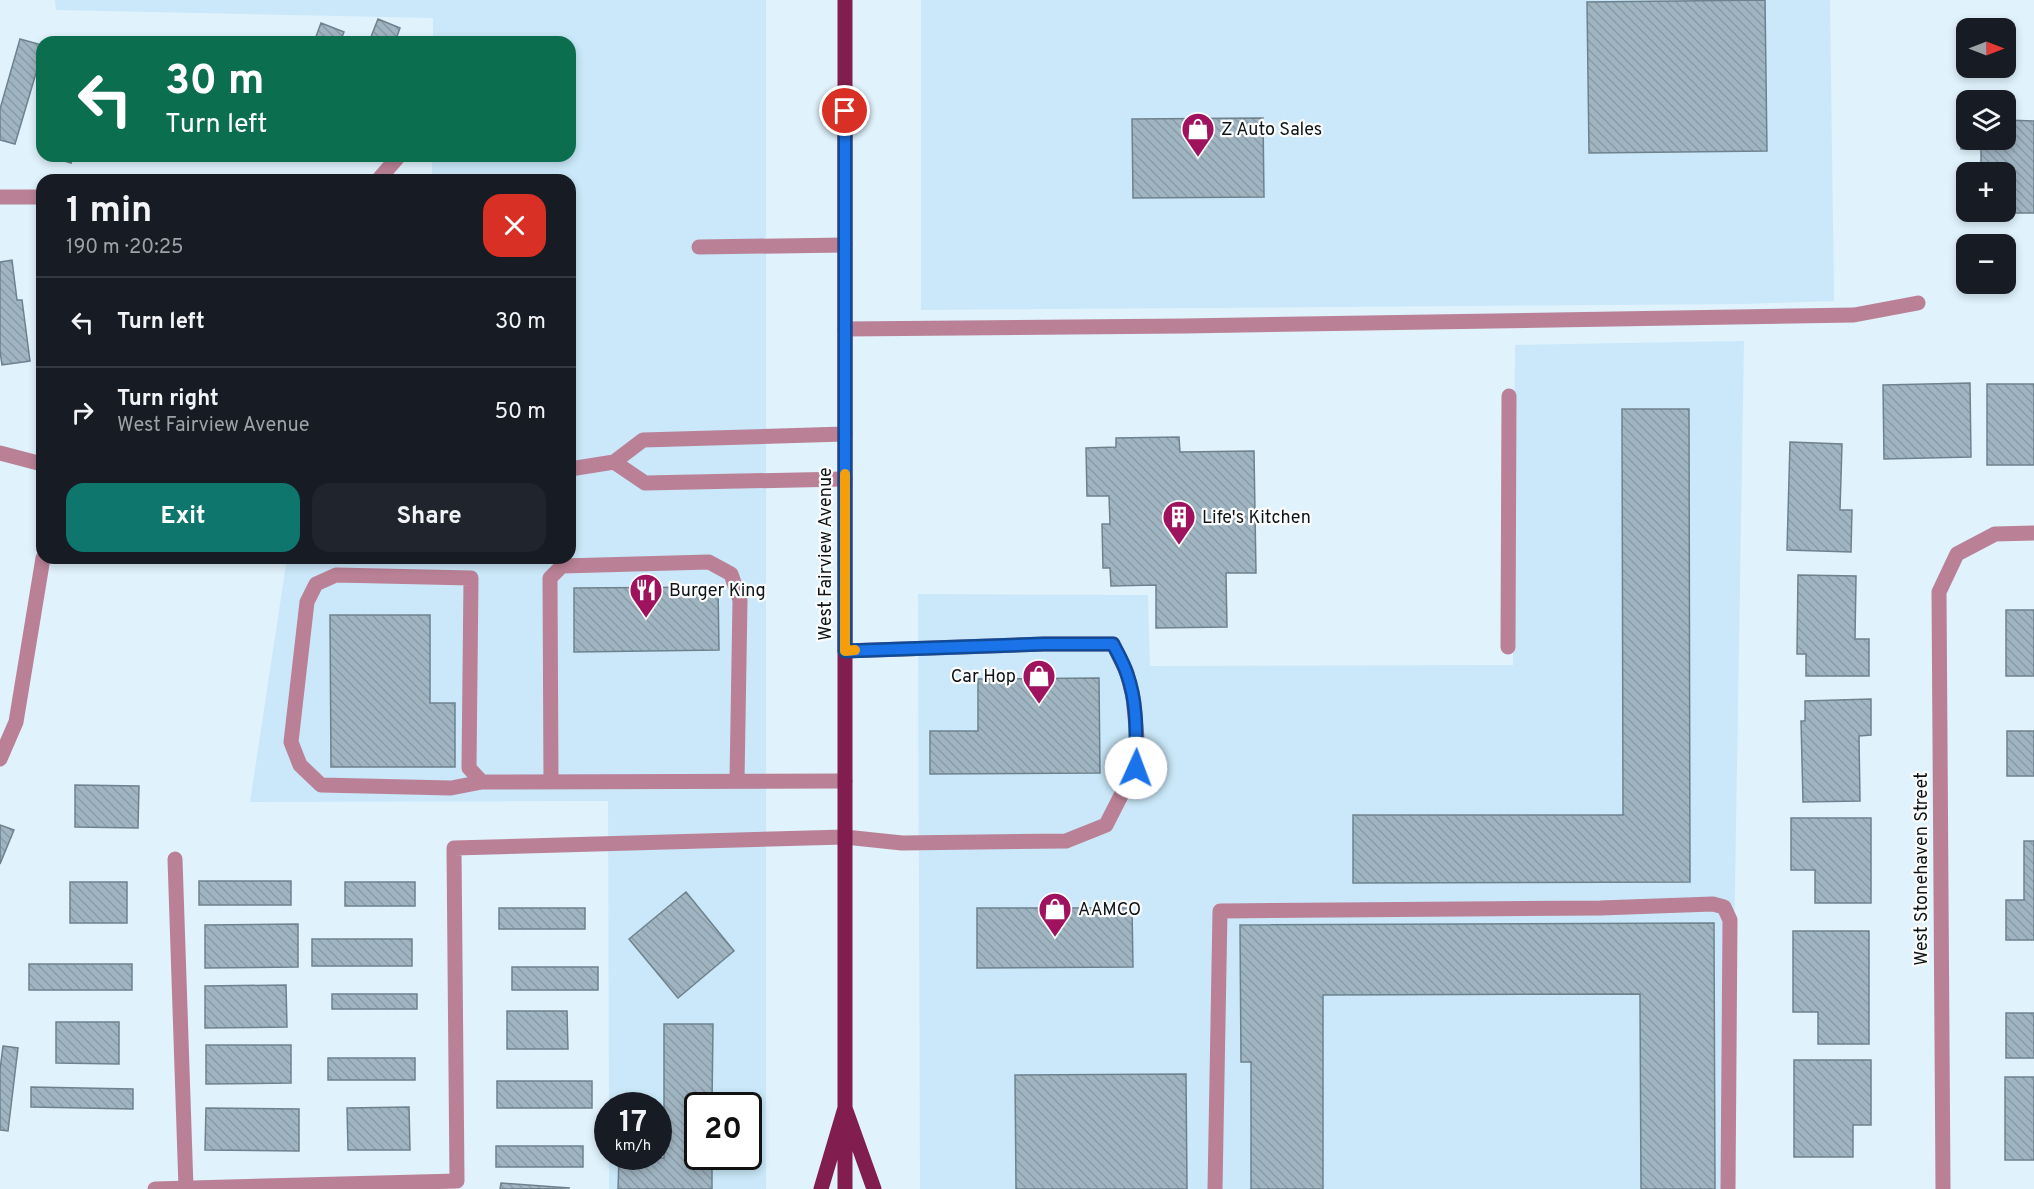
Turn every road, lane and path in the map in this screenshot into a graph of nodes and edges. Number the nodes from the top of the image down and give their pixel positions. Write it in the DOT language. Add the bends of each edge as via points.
graph roads {
  1 [pos="845,0"];
  2 [pos="394,162"];
  3 [pos="383,174"];
  4 [pos="0,197"];
  5 [pos="36,197"];
  6 [pos="845,245"];
  7 [pos="699,247"];
  8 [pos="1918,303"];
  9 [pos="845,329"];
  10 [pos="1509,396"];
  11 [pos="845,434"];
  12 [pos="0,453"];
  13 [pos="36,462"];
  14 [pos="614,462"];
  15 [pos="576,468"];
  16 [pos="845,479"];
  17 [pos="2034,533"];
  18 [pos="42,564"];
  19 [pos="1508,647"];
  20 [pos="845,651"];
  21 [pos="0,759"];
  22 [pos="736,781"];
  23 [pos="845,781"];
  24 [pos="482,782"];
  25 [pos="551,782"];
  26 [pos="845,837"];
  27 [pos="175,858"];
  28 [pos="845,1108"];
  29 [pos="186,1188"];
  30 [pos="155,1189"];
  31 [pos="821,1189"];
  32 [pos="845,1189"];
  33 [pos="874,1189"];
  34 [pos="1215,1189"];
  35 [pos="1728,1189"];
  36 [pos="1943,1189"];
  1 -- 6 [label="main road, West Fairview Avenue"];
  2 -- 3 [label="street"];
  4 -- 5 [label="street"];
  6 -- 7 [label="street"];
  6 -- 9 [label="main road, West Fairview Avenue"];
  8 -- 9 [label="street" via="1854,315"];
  9 -- 11 [label="main road, West Fairview Avenue"];
  10 -- 19 [label="street"];
  11 -- 14 [label="street" via="643,440"];
  11 -- 16 [label="main road, West Fairview Avenue"];
  12 -- 13 [label="street"];
  14 -- 15 [label="street"];
  14 -- 16 [label="street" via="645,483"];
  16 -- 20 [label="main road, West Fairview Avenue"];
  17 -- 36 [label="street, West Stonehaven Street" via="1995,534 1957,554 1939,592"];
  18 -- 21 [label="street" via="16,722"];
  20 -- 23 [label="main road, West Fairview Avenue"];
  20 -- 26 [label="street" via="1113,644 1127,673 1137,737 1136,768 1106,825 1066,841 902,843"];
  22 -- 23 [label="street"];
  22 -- 25 [label="street"];
  22 -- 25 [label="street" via="740,600 731,574 708,561 562,566 550,578"];
  23 -- 26 [label="main road, West Fairview Avenue"];
  24 -- 24 [label="street" via="469,768 471,578 336,575 316,584 307,602 291,742 300,765 321,785 451,788"];
  24 -- 25 [label="street"];
  26 -- 28 [label="main road, West Fairview Avenue"];
  26 -- 29 [label="street" via="454,848 457,1181"];
  27 -- 29 [label="street"];
  28 -- 31 [label="main road, West Fairview Avenue"];
  28 -- 32 [label="main road"];
  28 -- 33 [label="main road, West Fairview Avenue"];
  29 -- 30 [label="street"];
  34 -- 35 [label="street" via="1221,911 1713,904 1724,907 1730,920"];
}
